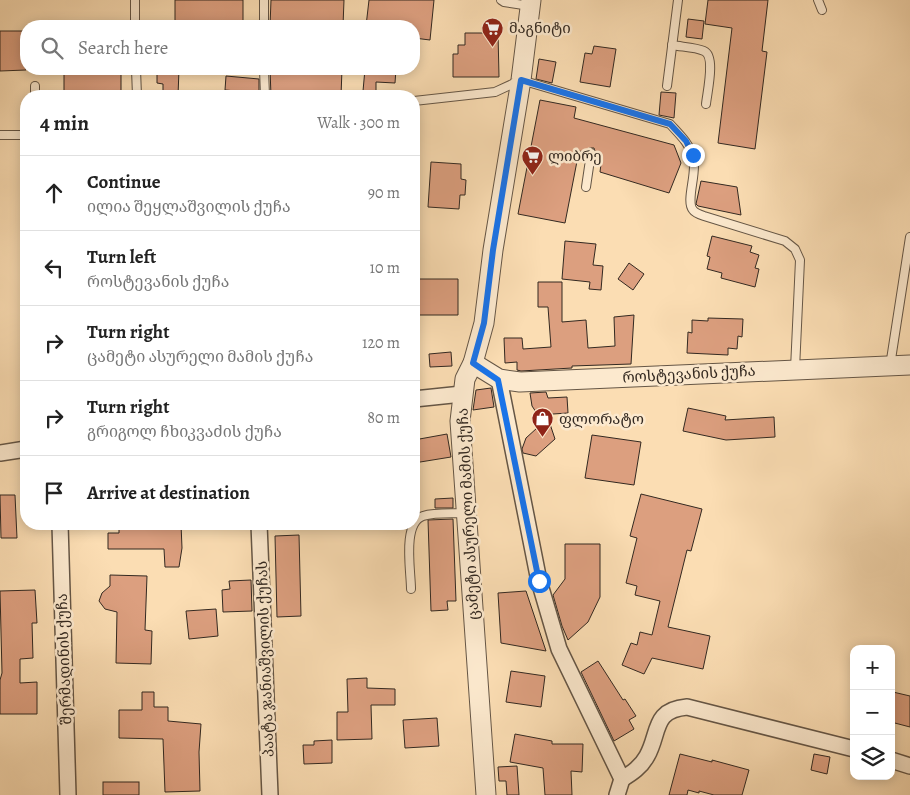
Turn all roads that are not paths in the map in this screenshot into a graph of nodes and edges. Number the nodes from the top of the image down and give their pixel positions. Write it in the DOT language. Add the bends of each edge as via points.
graph roads {
  1 [pos="135,0"];
  2 [pos="264,0"];
  3 [pos="500,0"];
  4 [pos="678,0"];
  5 [pos="818,0"];
  6 [pos="530,3"];
  7 [pos="822,10"];
  8 [pos="135,20"];
  9 [pos="264,20"];
  10 [pos="672,45"];
  11 [pos="136,75"];
  12 [pos="264,75"];
  13 [pos="521,80"];
  14 [pos="35,86"];
  15 [pos="667,86"];
  16 [pos="35,90"];
  17 [pos="137,90"];
  18 [pos="265,90"];
  19 [pos="420,100"];
  20 [pos="706,104"];
  21 [pos="0,135"];
  22 [pos="20,135"];
  23 [pos="591,154"];
  24 [pos="586,187"];
  25 [pos="910,237"];
  26 [pos="473,363"];
  27 [pos="910,365"];
  28 [pos="890,366"];
  29 [pos="795,370"];
  30 [pos="498,380"];
  31 [pos="462,394"];
  32 [pos="420,399"];
  33 [pos="20,450"];
  34 [pos="0,453"];
  35 [pos="466,513"];
  36 [pos="420,518"];
  37 [pos="60,530"];
  38 [pos="259,530"];
  39 [pos="411,530"];
  40 [pos="411,589"];
  41 [pos="850,748"];
  42 [pos="895,761"];
  43 [pos="910,766"];
  44 [pos="622,779"];
  45 [pos="68,795"];
  46 [pos="270,795"];
  47 [pos="486,795"];
  48 [pos="618,795"];
  1 -- 8 [label="lane"];
  2 -- 9 [label="lane"];
  3 -- 6 [label="lane"];
  4 -- 10 [label="lane"];
  5 -- 7 [label="lane"];
  6 -- 13 [label="street, ცამეტი ასურელი მამის ქუჩა"];
  10 -- 15 [label="lane"];
  10 -- 20 [label="lane" via="709,54"];
  11 -- 17 [label="lane"];
  12 -- 18 [label="lane"];
  13 -- 19 [label="lane" via="495,92"];
  13 -- 26 [label="street, ცამეტი ასურელი მამის ქუჩა" via="484,323"];
  13 -- 29 [label="lane" via="599,107 670,124 686,141 693,155 695,170 689,202 694,211 785,241 796,249 800,260"];
  14 -- 16 [label="lane"];
  21 -- 22 [label="lane"];
  23 -- 24 [label="lane"];
  25 -- 28 [label="lane"];
  26 -- 30 [label="street, როსტევანის ქუჩა"];
  26 -- 31 [label="street, ცამეტი ასურელი მამის ქუჩა" via="465,378"];
  27 -- 28 [label="street, როსტევანის ქუჩა"];
  28 -- 29 [label="street, როსტევანის ქუჩა"];
  29 -- 30 [label="street, როსტევანის ქუჩა" via="520,382"];
  30 -- 44 [label="street" via="539,581 559,649"];
  31 -- 32 [label="street"];
  31 -- 35 [label="street, ცამეტი ასურელი მამის ქუჩა" via="460,422"];
  33 -- 34 [label="street"];
  35 -- 36 [label="lane" via="425,515"];
  35 -- 47 [label="street, ცამეტი ასურელი მამის ქუჩა"];
  37 -- 45 [label="street, შერმადინის ქუჩა"];
  38 -- 46 [label="street, პაატა ჯანიაშვილის ქუჩას"];
  39 -- 40 [label="lane"];
  41 -- 44 [label="street" via="688,706 675,708 663,717 646,758 635,771"];
  42 -- 43 [label="street"];
  44 -- 48 [label="street"];
}
